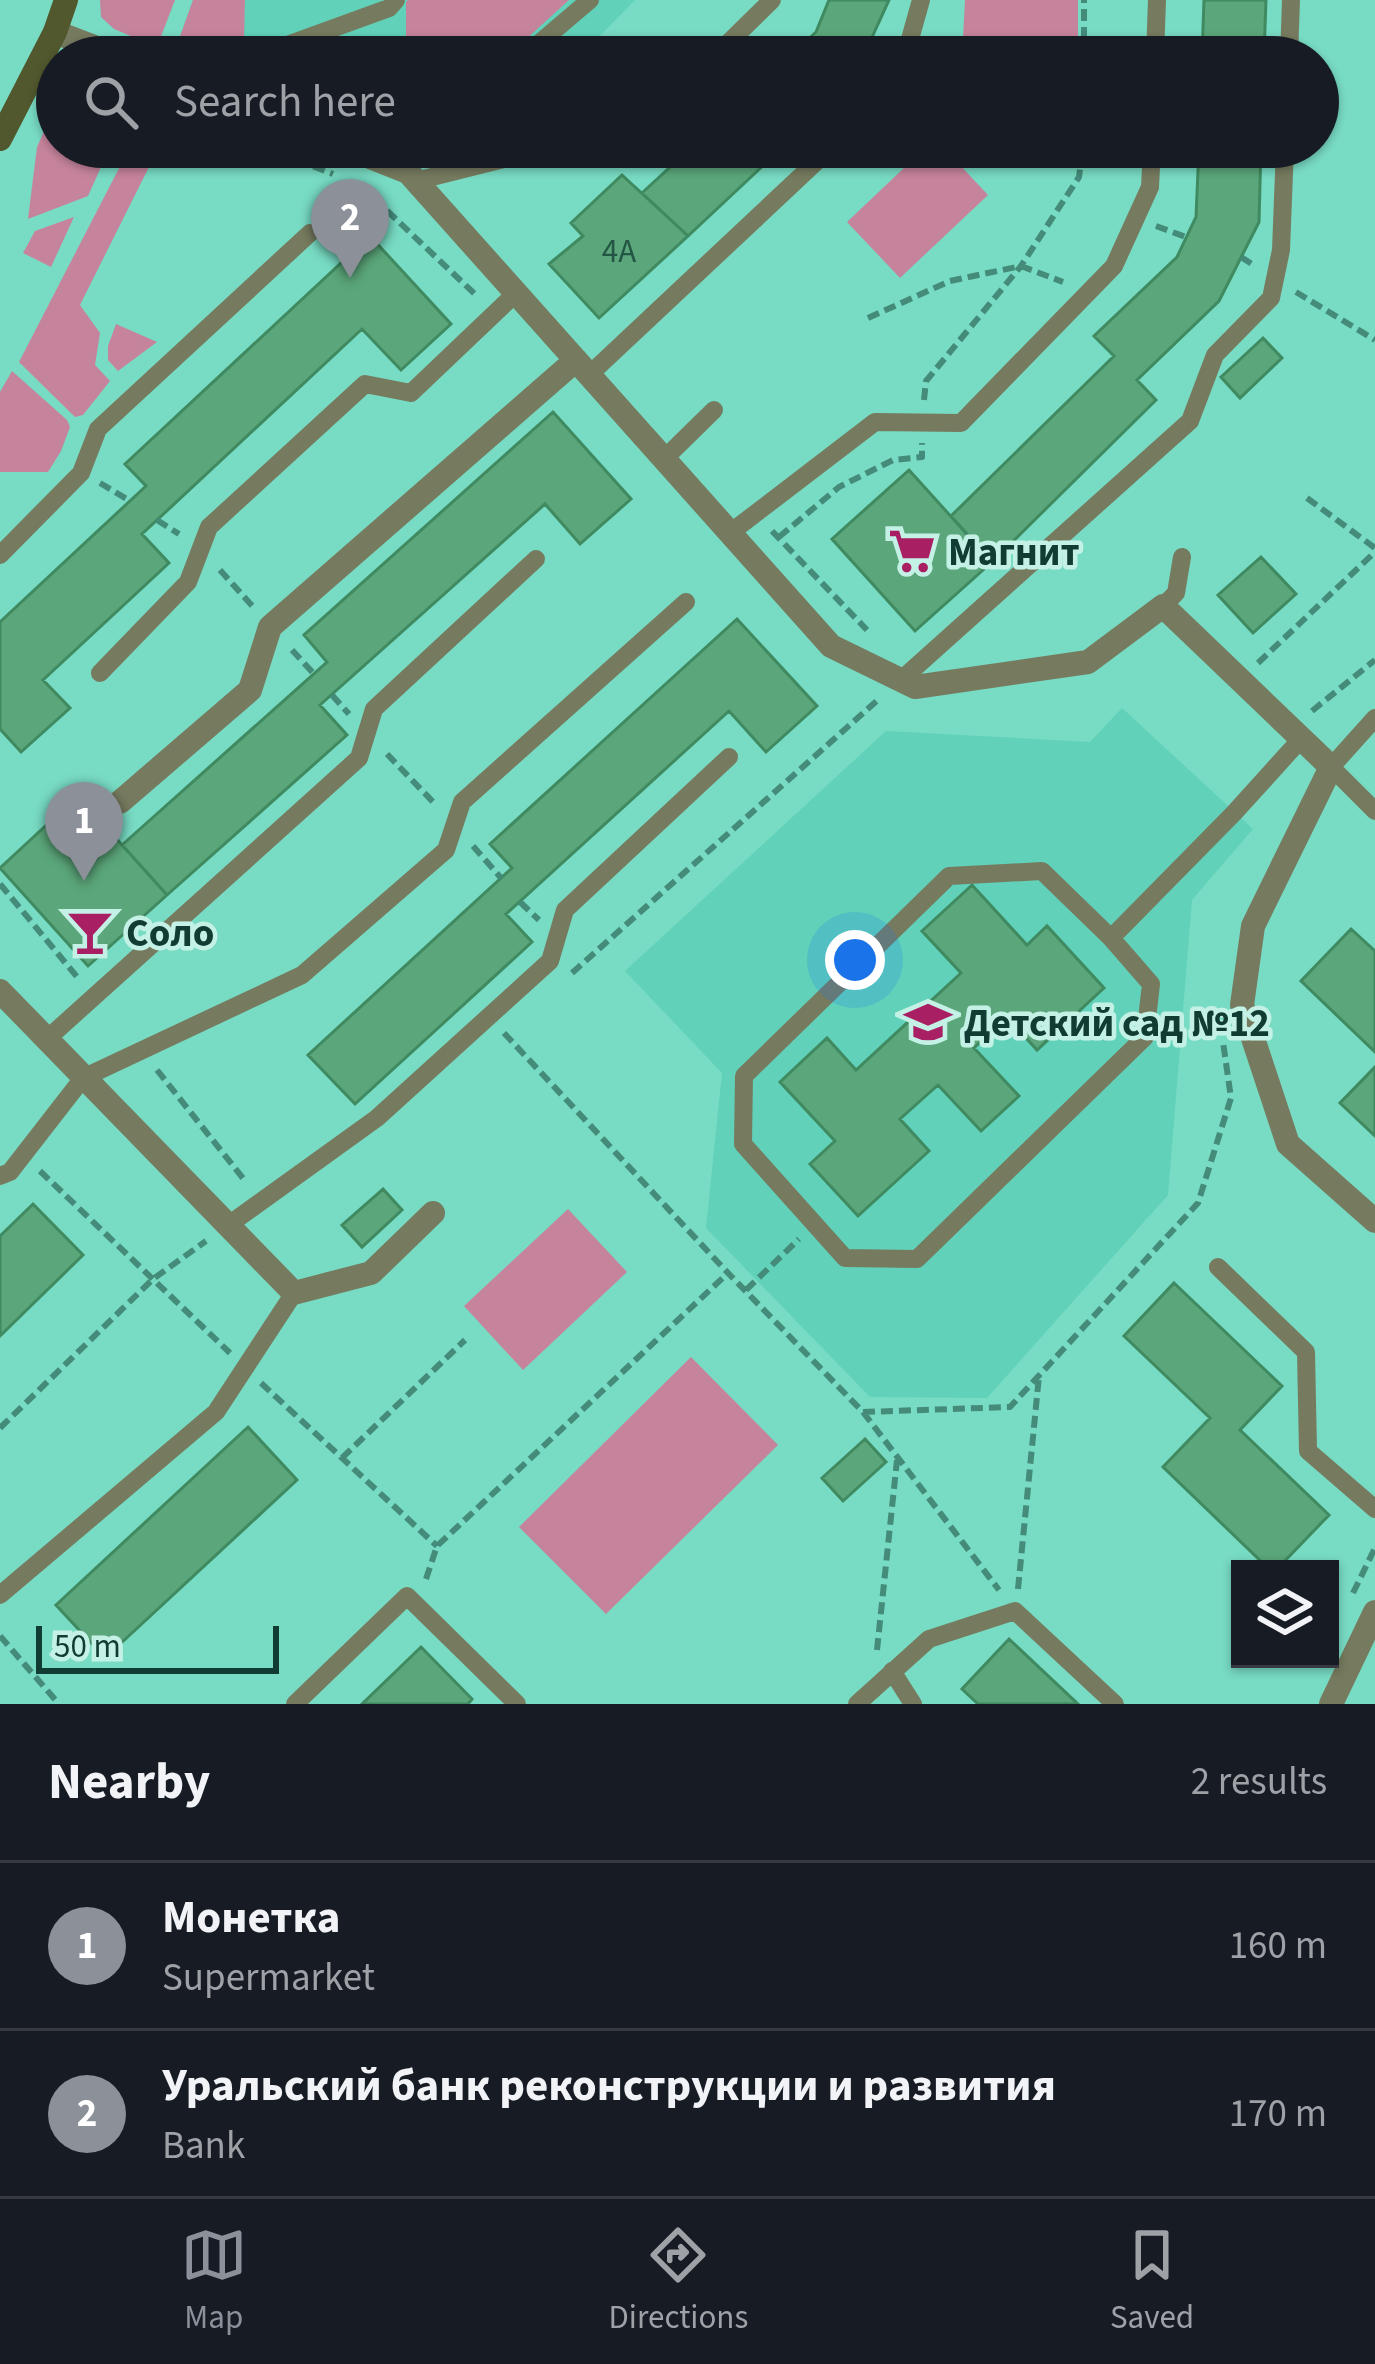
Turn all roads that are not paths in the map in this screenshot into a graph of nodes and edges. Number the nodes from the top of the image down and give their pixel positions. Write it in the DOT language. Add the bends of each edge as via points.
graph roads {
  1 [pos="66,0"];
  2 [pos="396,0"];
  3 [pos="590,0"];
  4 [pos="772,0"];
  5 [pos="921,0"];
  6 [pos="1157,0"];
  7 [pos="1291,0"];
  8 [pos="56,32"];
  9 [pos="54,36"];
  10 [pos="66,36"];
  11 [pos="312,36"];
  12 [pos="548,36"];
  13 [pos="735,36"];
  14 [pos="911,36"];
  15 [pos="1156,36"];
  16 [pos="1289,36"];
  17 [pos="36,70"];
  18 [pos="0,139"];
  19 [pos="397,168"];
  20 [pos="468,168"];
  21 [pos="808,168"];
  22 [pos="1151,168"];
  23 [pos="1284,168"];
  24 [pos="416,181"];
  25 [pos="310,232"];
  26 [pos="516,293"];
  27 [pos="583,368"];
  28 [pos="714,410"];
  29 [pos="664,459"];
  30 [pos="730,532"];
  31 [pos="0,555"];
  32 [pos="1182,557"];
  33 [pos="536,559"];
  34 [pos="686,602"];
  35 [pos="1163,606"];
  36 [pos="100,673"];
  37 [pos="901,680"];
  38 [pos="1375,718"];
  39 [pos="1301,729"];
  40 [pos="729,757"];
  41 [pos="1330,767"];
  42 [pos="120,802"];
  43 [pos="1375,811"];
  44 [pos="1111,938"];
  45 [pos="0,992"];
  46 [pos="47,1040"];
  47 [pos="83,1078"];
  48 [pos="0,1176"];
  49 [pos="433,1214"];
  50 [pos="1375,1221"];
  51 [pos="227,1226"];
  52 [pos="1218,1267"];
  53 [pos="293,1293"];
  54 [pos="1375,1509"];
  55 [pos="0,1595"];
  56 [pos="1375,1612"];
  57 [pos="892,1671"];
  58 [pos="863,1699"];
  59 [pos="513,1703"];
  60 [pos="295,1704"];
  61 [pos="913,1704"];
  62 [pos="1115,1704"];
  63 [pos="1331,1704"];
  1 -- 8 [label="main road"];
  2 -- 11 [label="lane"];
  3 -- 12 [label="lane"];
  4 -- 13 [label="lane"];
  5 -- 14 [label="lane"];
  6 -- 15 [label="lane"];
  7 -- 16 [label="lane"];
  8 -- 9 [label="main road"];
  8 -- 10 [label="street"];
  17 -- 18 [label="main road"];
  19 -- 24 [label="street"];
  20 -- 24 [label="lane"];
  21 -- 27 [label="lane"];
  22 -- 30 [label="lane" via="1114,266 962,423 875,422"];
  23 -- 37 [label="lane" via="1271,298 1214,355 1190,421"];
  24 -- 26 [label="street"];
  25 -- 31 [label="lane" via="98,429 81,472"];
  26 -- 27 [label="street"];
  26 -- 36 [label="lane" via="411,392 365,384 209,527 188,582"];
  27 -- 29 [label="street"];
  27 -- 42 [label="street" via="270,627 250,690"];
  28 -- 29 [label="lane"];
  29 -- 30 [label="street"];
  30 -- 37 [label="street" via="831,646"];
  32 -- 35 [label="lane" via="1176,592"];
  33 -- 46 [label="lane" via="374,709 359,758"];
  34 -- 47 [label="lane" via="462,802 446,850 302,975"];
  35 -- 37 [label="street" via="1088,662 915,686"];
  35 -- 39 [label="street"];
  38 -- 41 [label="lane"];
  39 -- 41 [label="street"];
  39 -- 44 [label="lane" via="1234,813"];
  40 -- 51 [label="lane" via="565,910 550,961 376,1118"];
  41 -- 43 [label="lane"];
  41 -- 50 [label="street" via="1253,926 1242,1005 1288,1144"];
  44 -- 44 [label="lane" via="1151,984 1145,1037 917,1259 845,1258 743,1144 745,1076 949,876 1042,872"];
  45 -- 46 [label="street"];
  46 -- 47 [label="street"];
  47 -- 48 [label="lane"];
  47 -- 51 [label="street"];
  49 -- 53 [label="street" via="371,1274"];
  51 -- 53 [label="street"];
  52 -- 54 [label="lane" via="1306,1352 1308,1451"];
  53 -- 55 [label="lane" via="216,1412"];
  56 -- 63 [label="street"];
  57 -- 58 [label="lane"];
  57 -- 61 [label="lane"];
  57 -- 62 [label="lane" via="928,1639 1016,1611"];
  59 -- 60 [label="lane" via="407,1596"];
}
